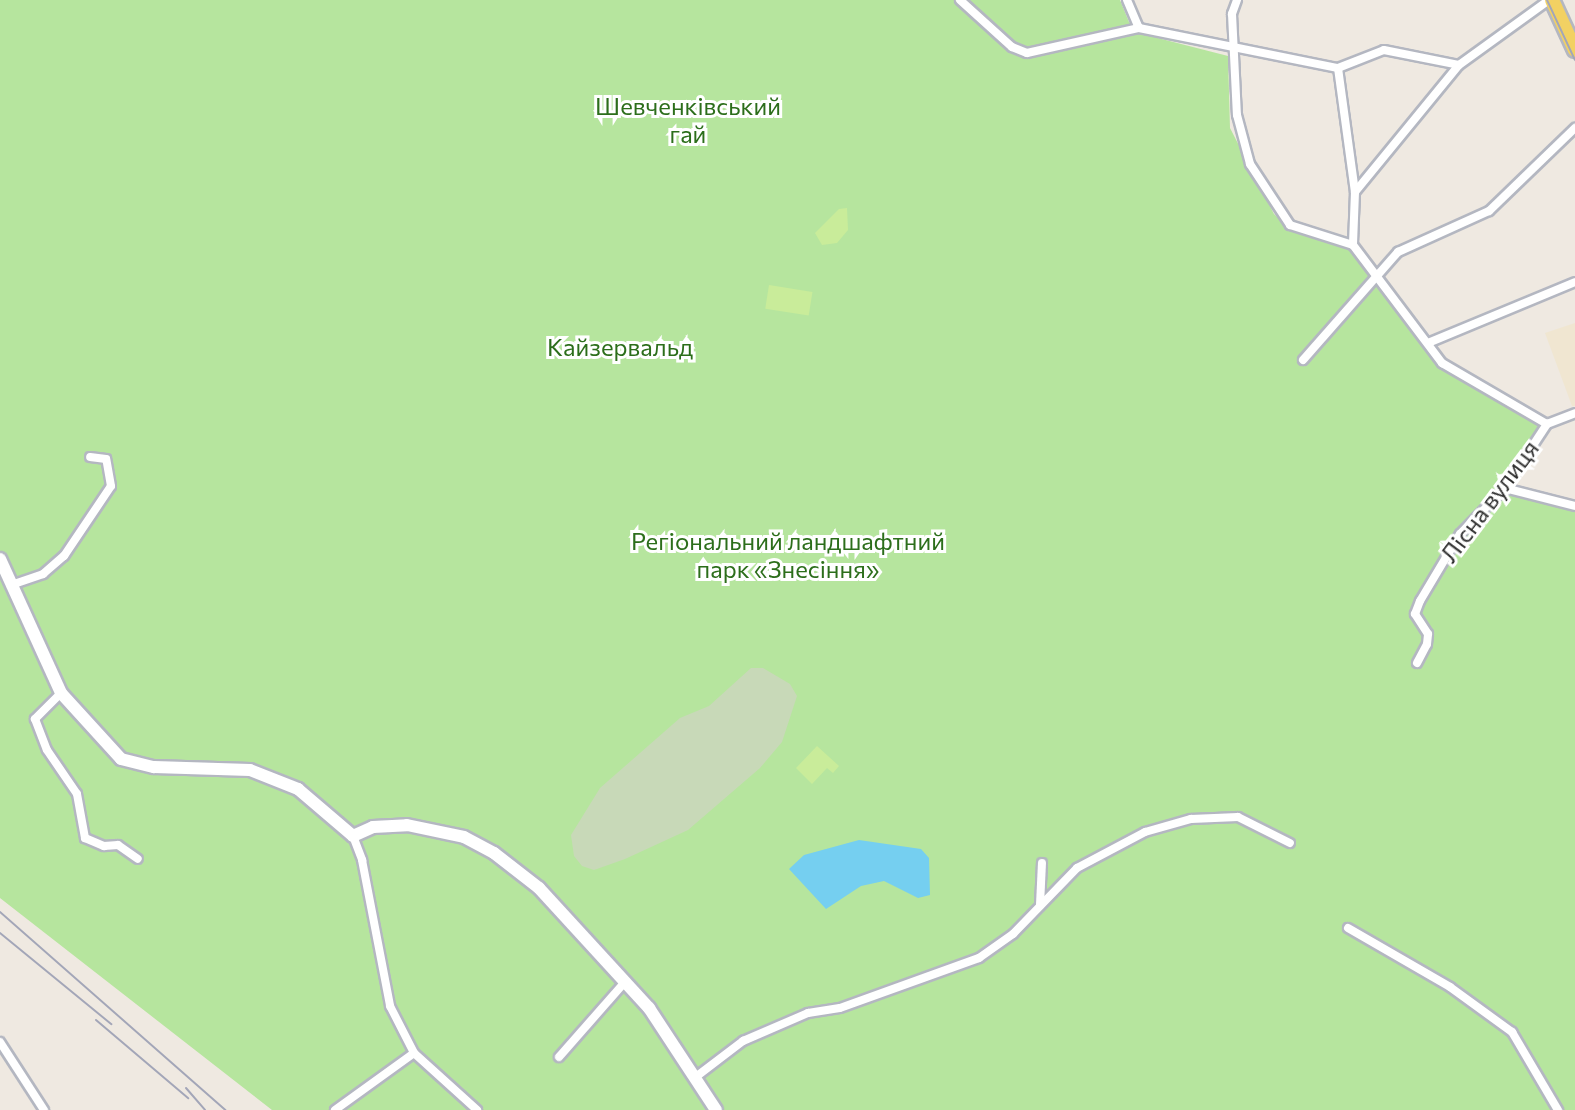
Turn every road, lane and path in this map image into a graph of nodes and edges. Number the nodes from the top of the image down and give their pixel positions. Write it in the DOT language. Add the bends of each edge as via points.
graph roads {
  1 [pos="960,0"];
  2 [pos="1127,0"];
  3 [pos="1237,0"];
  4 [pos="1550,0"];
  5 [pos="1139,28"];
  6 [pos="1235,48"];
  7 [pos="1575,50"];
  8 [pos="1459,65"];
  9 [pos="1338,68"];
  10 [pos="1575,128"];
  11 [pos="1355,192"];
  12 [pos="1353,245"];
  13 [pos="1377,272"];
  14 [pos="1575,282"];
  15 [pos="1428,343"];
  16 [pos="1303,360"];
  17 [pos="1575,413"];
  18 [pos="1547,424"];
  19 [pos="90,457"];
  20 [pos="1505,488"];
  21 [pos="1575,506"];
  22 [pos="0,559"];
  23 [pos="14,584"];
  24 [pos="1417,663"];
  25 [pos="61,693"];
  26 [pos="353,836"];
  27 [pos="1290,843"];
  28 [pos="138,859"];
  29 [pos="1042,863"];
  30 [pos="1040,906"];
  31 [pos="1348,928"];
  32 [pos="625,982"];
  33 [pos="0,1042"];
  34 [pos="414,1053"];
  35 [pos="559,1057"];
  36 [pos="697,1076"];
  37 [pos="44,1110"];
  38 [pos="335,1110"];
  39 [pos="477,1110"];
  40 [pos="716,1110"];
  41 [pos="1558,1110"];
  1 -- 5 [label="street" via="1022,52"];
  2 -- 5 [label="street"];
  3 -- 6 [label="street" via="1232,14"];
  4 -- 7 [label="main road"];
  4 -- 8 [label="street"];
  5 -- 6 [label="street"];
  6 -- 9 [label="street"];
  6 -- 12 [label="street" via="1240,139 1275,205 1299,230"];
  8 -- 9 [label="street" via="1384,50"];
  8 -- 11 [label="street"];
  9 -- 11 [label="street"];
  10 -- 13 [label="street" via="1489,211 1410,244"];
  11 -- 12 [label="street"];
  12 -- 13 [label="street"];
  13 -- 15 [label="street"];
  13 -- 16 [label="street"];
  14 -- 15 [label="street"];
  15 -- 18 [label="street" via="1451,371"];
  17 -- 18 [label="street"];
  18 -- 20 [label="street, Лісна вулиця"];
  19 -- 23 [label="street" via="106,459 111,486 64,556 43,574"];
  20 -- 21 [label="street"];
  20 -- 24 [label="street, Лісна вулиця" via="1460,534 1420,601 1415,614 1428,634"];
  22 -- 23 [label="street"];
  23 -- 25 [label="street"];
  25 -- 26 [label="street" via="121,759 154,767 225,768 275,777 312,799"];
  25 -- 28 [label="street" via="35,719 47,750 77,794 85,838 118,845"];
  26 -- 32 [label="street" via="373,827 407,825 437,829 482,846 539,888"];
  26 -- 34 [label="street" via="367,880 388,998"];
  27 -- 30 [label="street" via="1238,817 1191,819 1101,851"];
  29 -- 30 [label="street"];
  30 -- 36 [label="street" via="979,958 840,1008 808,1013 743,1041"];
  31 -- 41 [label="street" via="1450,987 1512,1032"];
  32 -- 35 [label="street"];
  32 -- 36 [label="street" via="673,1038"];
  33 -- 37 [label="street"];
  34 -- 38 [label="street"];
  34 -- 39 [label="street"];
  36 -- 40 [label="street"];
}
